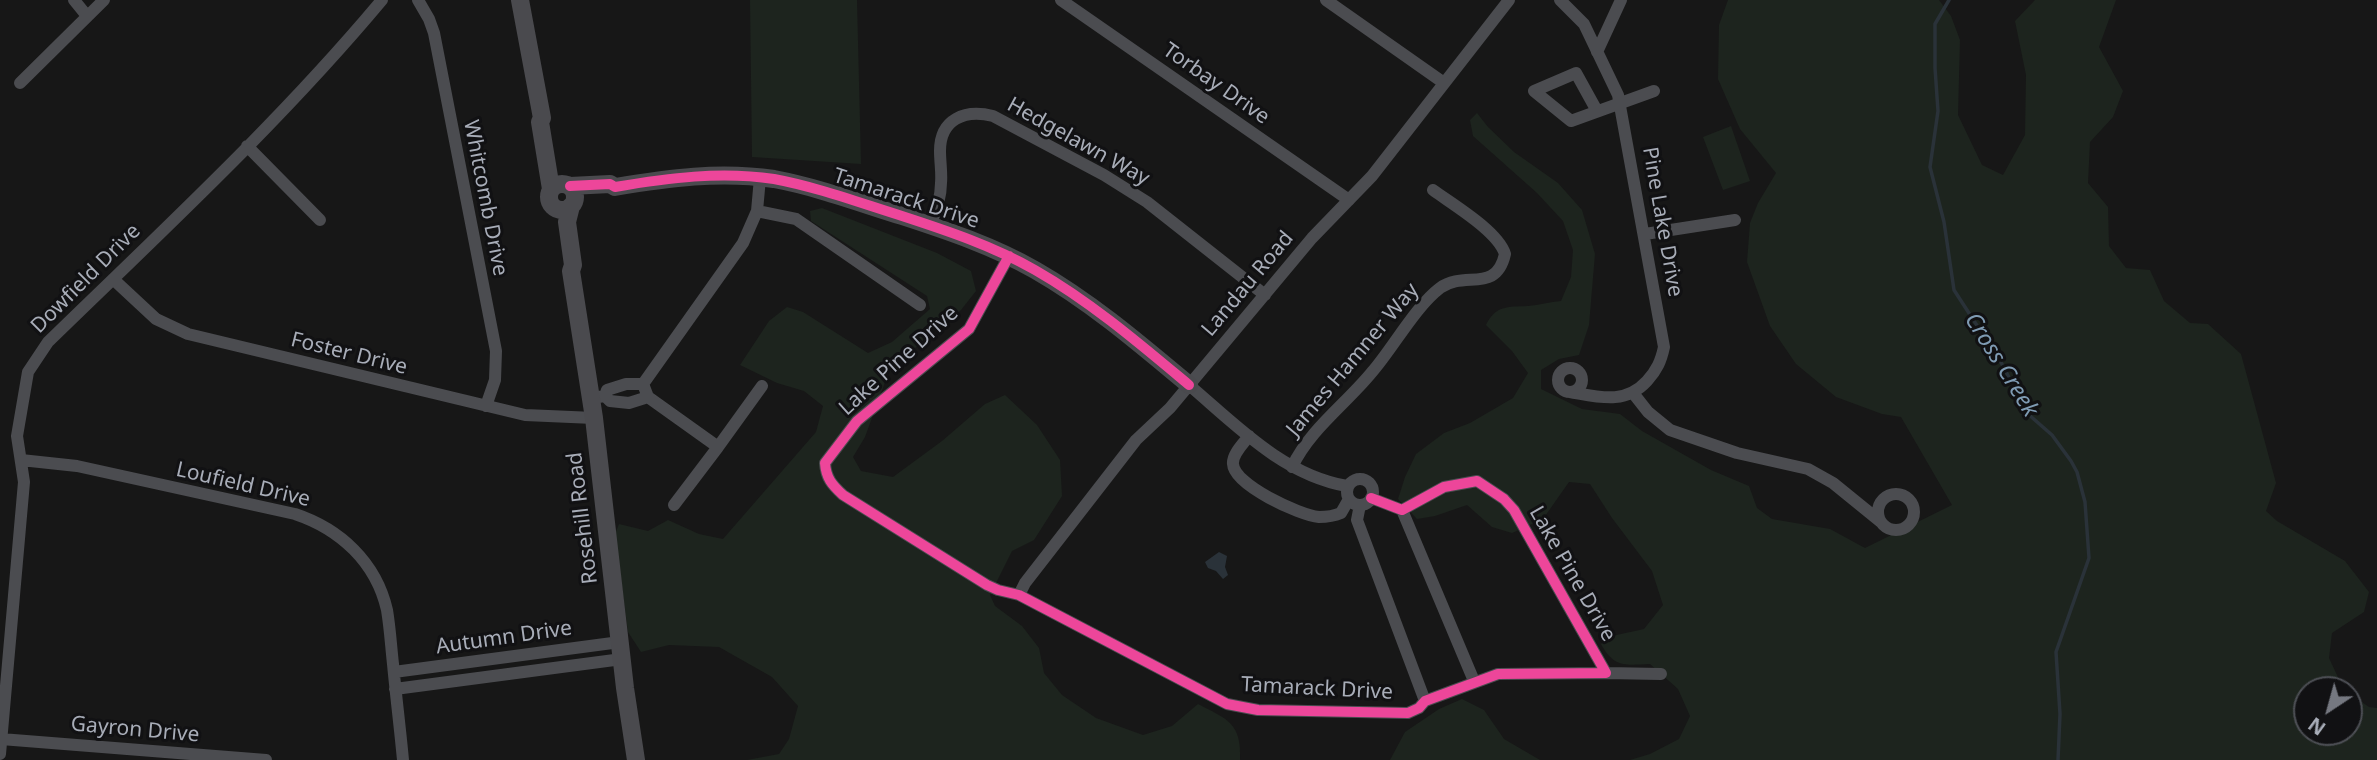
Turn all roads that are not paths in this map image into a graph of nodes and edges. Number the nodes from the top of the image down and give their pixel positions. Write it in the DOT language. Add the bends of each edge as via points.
graph roads {
  1 [pos="74,0"];
  2 [pos="104,0"];
  3 [pos="382,0"];
  4 [pos="418,0"];
  5 [pos="520,0"];
  6 [pos="1061,0"];
  7 [pos="1326,0"];
  8 [pos="1509,0"];
  9 [pos="1560,0"];
  10 [pos="1620,0"];
  11 [pos="87,16"];
  12 [pos="1597,52"];
  13 [pos="20,83"];
  14 [pos="1444,83"];
  15 [pos="1654,91"];
  16 [pos="1620,103"];
  17 [pos="1597,111"];
  18 [pos="247,146"];
  19 [pos="760,178"];
  20 [pos="1433,190"];
  21 [pos="564,196"];
  22 [pos="1349,200"];
  23 [pos="757,211"];
  24 [pos="320,220"];
  25 [pos="1735,220"];
  26 [pos="930,225"];
  27 [pos="1645,234"];
  28 [pos="1009,256"];
  29 [pos="113,279"];
  30 [pos="1265,295"];
  31 [pos="920,305"];
  32 [pos="643,384"];
  33 [pos="1189,385"];
  34 [pos="762,386"];
  35 [pos="1570,392"];
  36 [pos="1633,393"];
  37 [pos="598,397"];
  38 [pos="648,397"];
  39 [pos="486,406"];
  40 [pos="594,418"];
  41 [pos="1249,436"];
  42 [pos="718,447"];
  43 [pos="21,460"];
  44 [pos="1292,467"];
  45 [pos="1357,497"];
  46 [pos="674,505"];
  47 [pos="1402,510"];
  48 [pos="1881,522"];
  49 [pos="1019,595"];
  50 [pos="621,651"];
  51 [pos="394,672"];
  52 [pos="1606,673"];
  53 [pos="1661,674"];
  54 [pos="1474,681"];
  55 [pos="395,689"];
  56 [pos="1425,701"];
  57 [pos="1,739"];
  58 [pos="0,754"];
  59 [pos="266,760"];
  60 [pos="403,760"];
  61 [pos="636,760"];
  1 -- 11 [label="street"];
  2 -- 11 [label="street"];
  3 -- 18 [label="street, Dowfield Drive" via="337,54"];
  4 -- 39 [label="street, Whitcomb Drive" via="433,33 496,351 495,380"];
  5 -- 21 [label="main road, Rosehill Road" via="540,122"];
  6 -- 22 [label="street, Torbay Drive"];
  7 -- 14 [label="street"];
  8 -- 14 [label="street, Landau Road"];
  9 -- 12 [label="street, Pine Lake Drive" via="1584,24"];
  10 -- 12 [label="street"];
  11 -- 13 [label="street"];
  12 -- 16 [label="street, Pine Lake Drive"];
  14 -- 22 [label="street, Landau Road"];
  15 -- 16 [label="street"];
  16 -- 17 [label="street"];
  16 -- 27 [label="street, Pine Lake Drive"];
  17 -- 17 [label="street" via="1571,121 1534,91 1576,73"];
  18 -- 24 [label="street"];
  18 -- 29 [label="street, Dowfield Drive"];
  19 -- 21 [label="main road, Tamarack Drive" via="688,176 610,184"];
  19 -- 23 [label="street"];
  19 -- 26 [label="main road, Tamarack Drive" via="800,185"];
  20 -- 44 [label="street, James Hamner Way" via="1501,244 1505,254 1499,270 1489,278 1455,281 1426,301 1370,375 1310,438"];
  21 -- 37 [label="main road, Rosehill Road" via="572,271"];
  22 -- 30 [label="street, Landau Road"];
  23 -- 31 [label="street" via="796,219"];
  23 -- 32 [label="street" via="743,243"];
  25 -- 27 [label="street"];
  26 -- 28 [label="main road, Tamarack Drive"];
  26 -- 30 [label="street, Hedgelawn Way" via="940,194 944,132 958,117 981,113 1147,202"];
  27 -- 36 [label="street, Pine Lake Drive" via="1664,347 1653,375"];
  28 -- 33 [label="main road, Tamarack Drive" via="1094,308"];
  28 -- 49 [label="street, Lake Pine Drive" via="969,329 857,421 824,463 831,484 843,495 987,585"];
  29 -- 39 [label="street, Foster Drive" via="156,318 188,334"];
  29 -- 43 [label="street, Dowfield Drive" via="48,342 28,372 17,436"];
  30 -- 33 [label="street, Landau Road"];
  32 -- 37 [label="street" via="626,384"];
  32 -- 38 [label="street"];
  33 -- 41 [label="street, Tamarack Drive"];
  33 -- 49 [label="street, Landau Road" via="1118,462"];
  34 -- 42 [label="street"];
  35 -- 36 [label="street" via="1608,399"];
  36 -- 48 [label="street" via="1670,430 1737,453 1808,468"];
  37 -- 38 [label="street" via="629,402"];
  37 -- 40 [label="main road, Rosehill Road"];
  38 -- 42 [label="street"];
  39 -- 40 [label="street, Foster Drive" via="540,417"];
  40 -- 50 [label="main road, Rosehill Road"];
  41 -- 44 [label="street, Tamarack Drive"];
  41 -- 45 [label="street" via="1233,459 1233,467 1240,478 1293,510 1320,517 1341,513"];
  42 -- 46 [label="street"];
  43 -- 51 [label="street, Loufield Drive" via="78,466 295,514 322,525 356,551 376,580 387,612"];
  43 -- 57 [label="street, Dowfield Drive" via="24,482"];
  44 -- 45 [label="street, Tamarack Drive"];
  45 -- 47 [label="street"];
  45 -- 56 [label="street" via="1357,520"];
  47 -- 52 [label="street, Lake Pine Drive" via="1444,487 1477,481 1504,499"];
  47 -- 54 [label="street"];
  49 -- 56 [label="street, Tamarack Drive" via="1227,704 1408,713"];
  50 -- 51 [label="street, Autumn Drive"];
  50 -- 55 [label="street, Autumn Drive"];
  50 -- 61 [label="main road, Rosehill Road"];
  51 -- 55 [label="street, Loufield Drive"];
  52 -- 53 [label="street"];
  52 -- 54 [label="street, Lake Pine Drive" via="1498,674"];
  54 -- 56 [label="street, Lake Pine Drive"];
  55 -- 60 [label="street, Loufield Drive"];
  57 -- 58 [label="street, Dowfield Drive"];
  57 -- 59 [label="street, Gayron Drive"];
}
